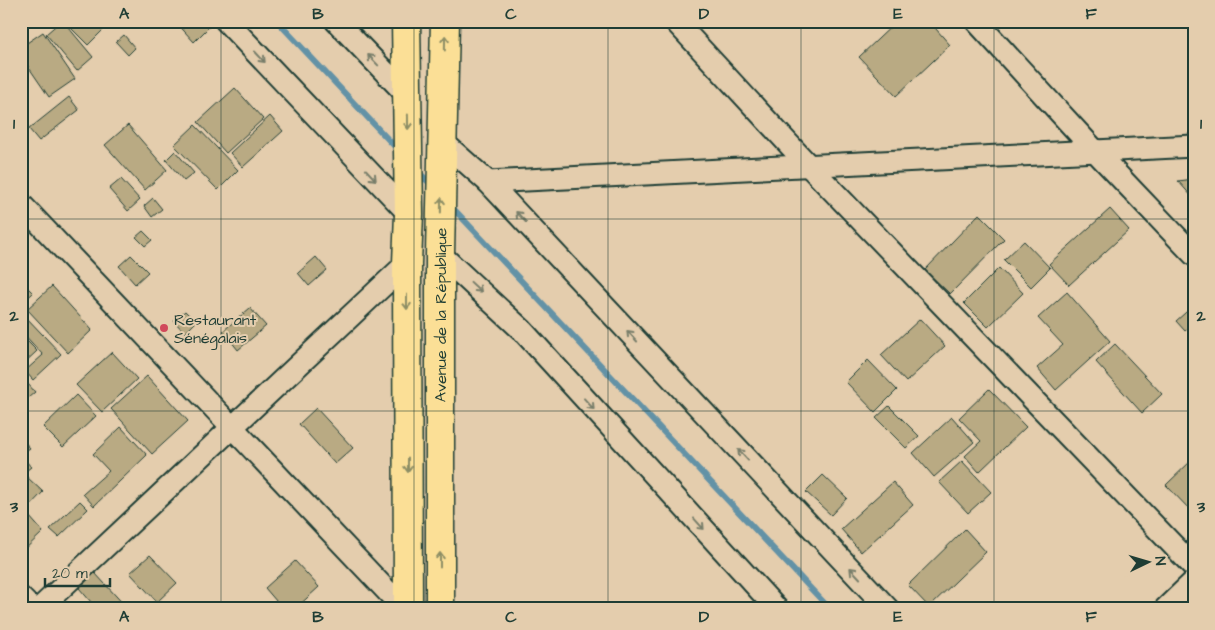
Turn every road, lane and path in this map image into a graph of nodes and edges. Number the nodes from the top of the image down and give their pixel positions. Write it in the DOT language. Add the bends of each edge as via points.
graph roads {
  1 [pos="226,21"];
  2 [pos="336,21"];
  3 [pos="406,21"];
  4 [pos="445,21"];
  5 [pos="675,21"];
  6 [pos="976,21"];
  7 [pos="407,95"];
  8 [pos="443,142"];
  9 [pos="1194,146"];
  10 [pos="1095,151"];
  11 [pos="809,166"];
  12 [pos="488,182"];
  13 [pos="21,204"];
  14 [pos="409,214"];
  15 [pos="440,254"];
  16 [pos="1194,254"];
  17 [pos="408,263"];
  18 [pos="232,427"];
  19 [pos="1194,567"];
  20 [pos="1194,581"];
  21 [pos="21,598"];
  22 [pos="32,609"];
  23 [pos="39,609"];
  24 [pos="406,609"];
  25 [pos="440,609"];
  26 [pos="777,609"];
  27 [pos="888,609"];
  28 [pos="1164,609"];
  1 -- 14 [label="street, one-way"];
  7 -- 2 [label="street, one-way"];
  3 -- 7 [label="main road, Avenue de la République"];
  8 -- 4 [label="main road, Avenue de la République, one-way"];
  5 -- 11 [label="street"];
  6 -- 10 [label="street"];
  7 -- 14 [label="main road, Avenue de la République, one-way"];
  8 -- 12 [label="street"];
  15 -- 8 [label="main road, Avenue de la République, one-way"];
  9 -- 10 [label="street"];
  10 -- 11 [label="street"];
  10 -- 16 [label="street"];
  11 -- 12 [label="street"];
  11 -- 19 [label="street"];
  27 -- 12 [label="street, one-way"];
  13 -- 18 [label="street"];
  14 -- 17 [label="main road, Avenue de la République"];
  25 -- 15 [label="main road, Avenue de la République, one-way"];
  15 -- 26 [label="street, one-way" via="522,330"];
  17 -- 18 [label="street"];
  17 -- 24 [label="main road, Avenue de la République, one-way"];
  18 -- 23 [label="street"];
  18 -- 24 [label="street"];
  20 -- 28 [label="street"];
  21 -- 22 [label="street"];
}
